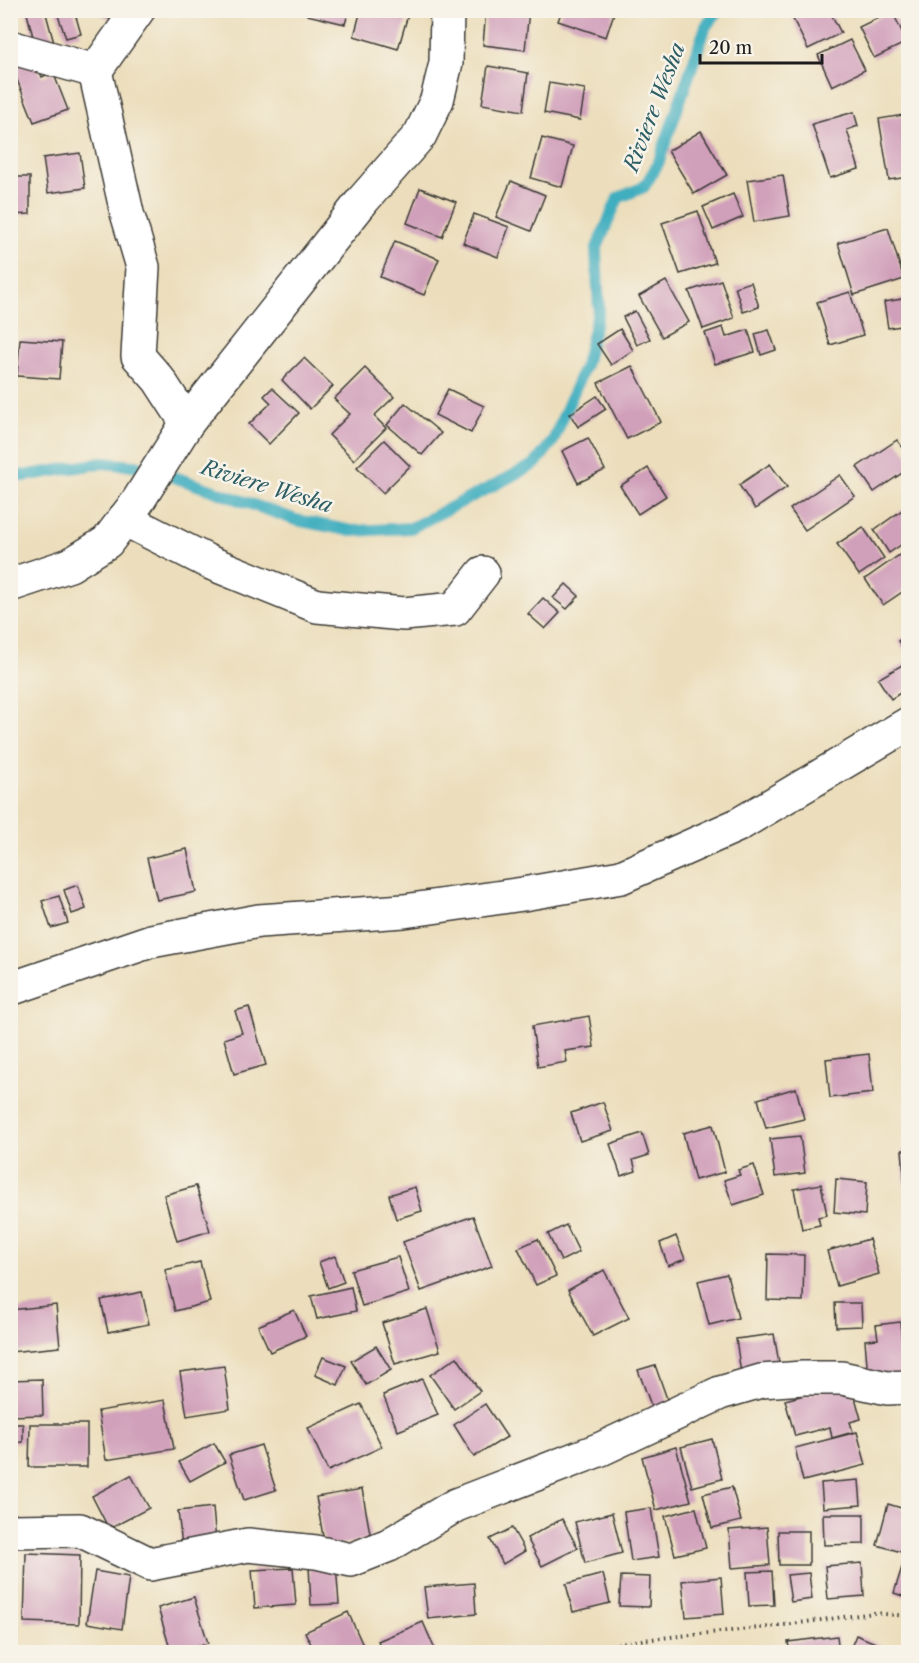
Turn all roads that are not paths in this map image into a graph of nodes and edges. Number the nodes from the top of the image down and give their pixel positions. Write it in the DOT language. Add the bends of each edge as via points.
graph roads {
  1 [pos="138,10"];
  2 [pos="447,10"];
  3 [pos="10,47"];
  4 [pos="95,71"];
  5 [pos="187,423"];
  6 [pos="131,510"];
  7 [pos="483,573"];
  8 [pos="10,585"];
  9 [pos="909,724"];
  10 [pos="10,989"];
  11 [pos="909,1387"];
  12 [pos="10,1531"];
  1 -- 4 [label="street"];
  2 -- 5 [label="street" via="446,63 437,100 420,135 363,200"];
  3 -- 4 [label="street"];
  4 -- 5 [label="street" via="143,267 138,356"];
  5 -- 6 [label="street"];
  6 -- 7 [label="street" via="211,563 317,606 404,614 455,609"];
  6 -- 8 [label="street" via="106,542 70,565"];
  9 -- 10 [label="street" via="738,825 621,877 404,911 258,921 151,941"];
  11 -- 12 [label="street" via="887,1388 842,1378 803,1378 761,1381 720,1393 601,1449 456,1505 389,1545 351,1560 248,1545 150,1564 80,1530"];
}
